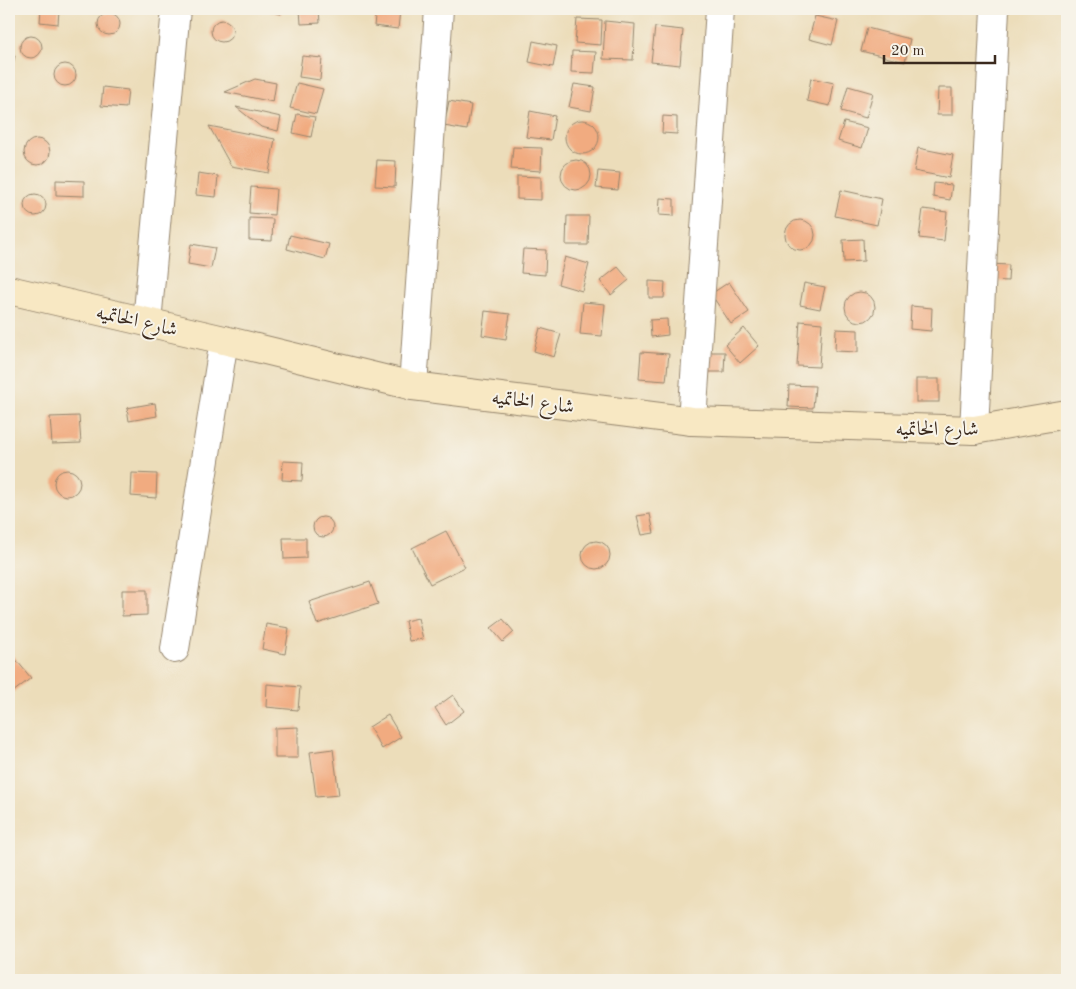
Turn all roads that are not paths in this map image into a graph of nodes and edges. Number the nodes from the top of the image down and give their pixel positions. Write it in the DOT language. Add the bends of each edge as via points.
graph roads {
  1 [pos="176,9"];
  2 [pos="439,9"];
  3 [pos="720,9"];
  4 [pos="995,9"];
  5 [pos="9,290"];
  6 [pos="146,322"];
  7 [pos="224,340"];
  8 [pos="413,386"];
  9 [pos="1067,414"];
  10 [pos="692,421"];
  11 [pos="974,430"];
  12 [pos="174,650"];
  1 -- 6 [label="street"];
  2 -- 8 [label="street"];
  3 -- 10 [label="street"];
  4 -- 11 [label="street"];
  5 -- 6 [label="street, شارع الخاتميه"];
  6 -- 7 [label="street, شارع الخاتميه"];
  7 -- 8 [label="street, شارع الخاتميه"];
  7 -- 12 [label="street"];
  8 -- 10 [label="street, شارع الخاتميه"];
  9 -- 11 [label="street, شارع الخاتميه"];
  10 -- 11 [label="street, شارع الخاتميه"];
}
